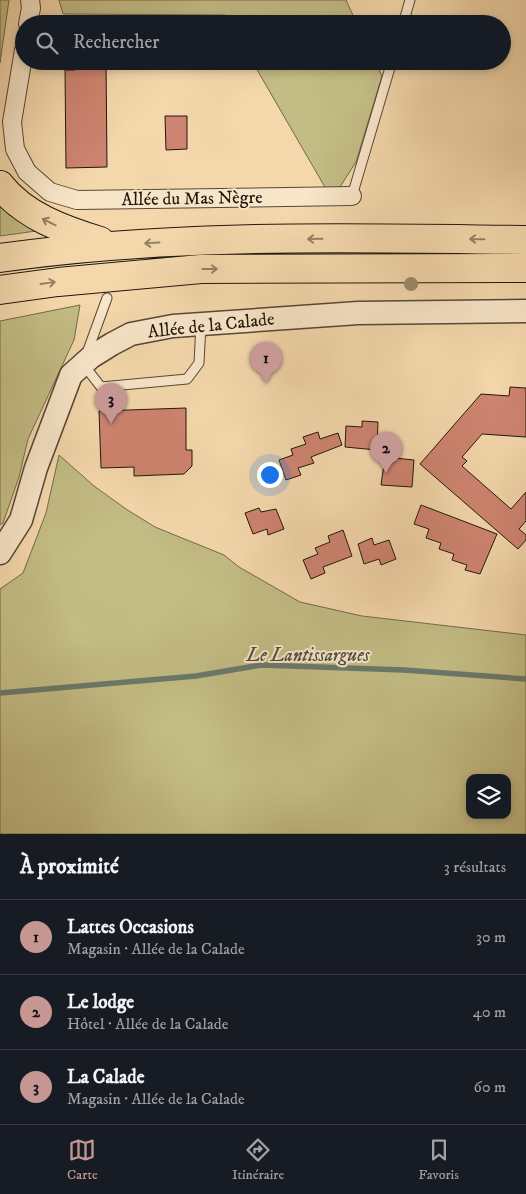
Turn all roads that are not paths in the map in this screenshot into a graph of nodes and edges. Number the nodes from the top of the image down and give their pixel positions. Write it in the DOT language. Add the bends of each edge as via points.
graph roads {
  1 [pos="30,0"];
  2 [pos="410,0"];
  3 [pos="29,15"];
  4 [pos="406,15"];
  5 [pos="21,70"];
  6 [pos="389,70"];
  7 [pos="0,185"];
  8 [pos="352,196"];
  9 [pos="526,240"];
  10 [pos="111,245"];
  11 [pos="0,258"];
  12 [pos="526,268"];
  13 [pos="0,290"];
  14 [pos="107,298"];
  15 [pos="526,311"];
  16 [pos="201,324"];
  17 [pos="83,364"];
  18 [pos="0,553"];
  1 -- 3 [label="street"];
  2 -- 4 [label="lane"];
  5 -- 8 [label="street, Allée du Mas Nègre" via="12,122 15,148 27,172 50,192 77,200"];
  6 -- 8 [label="lane, Allée du Mas Nègre"];
  10 -- 7 [label="main road, one-way" via="68,231 39,217 7,194"];
  9 -- 10 [label="main road, one-way" via="268,239"];
  10 -- 11 [label="main road"];
  13 -- 12 [label="main road, one-way" via="200,269"];
  14 -- 17 [label="lane"];
  15 -- 16 [label="street, Allée de la Calade" via="358,313"];
  16 -- 17 [label="street, Allée de la Calade" via="131,334"];
  16 -- 17 [label="lane" via="199,364 187,379 101,388"];
  17 -- 18 [label="street, Allée de la Calade" via="71,375 36,468 21,520"];
}
